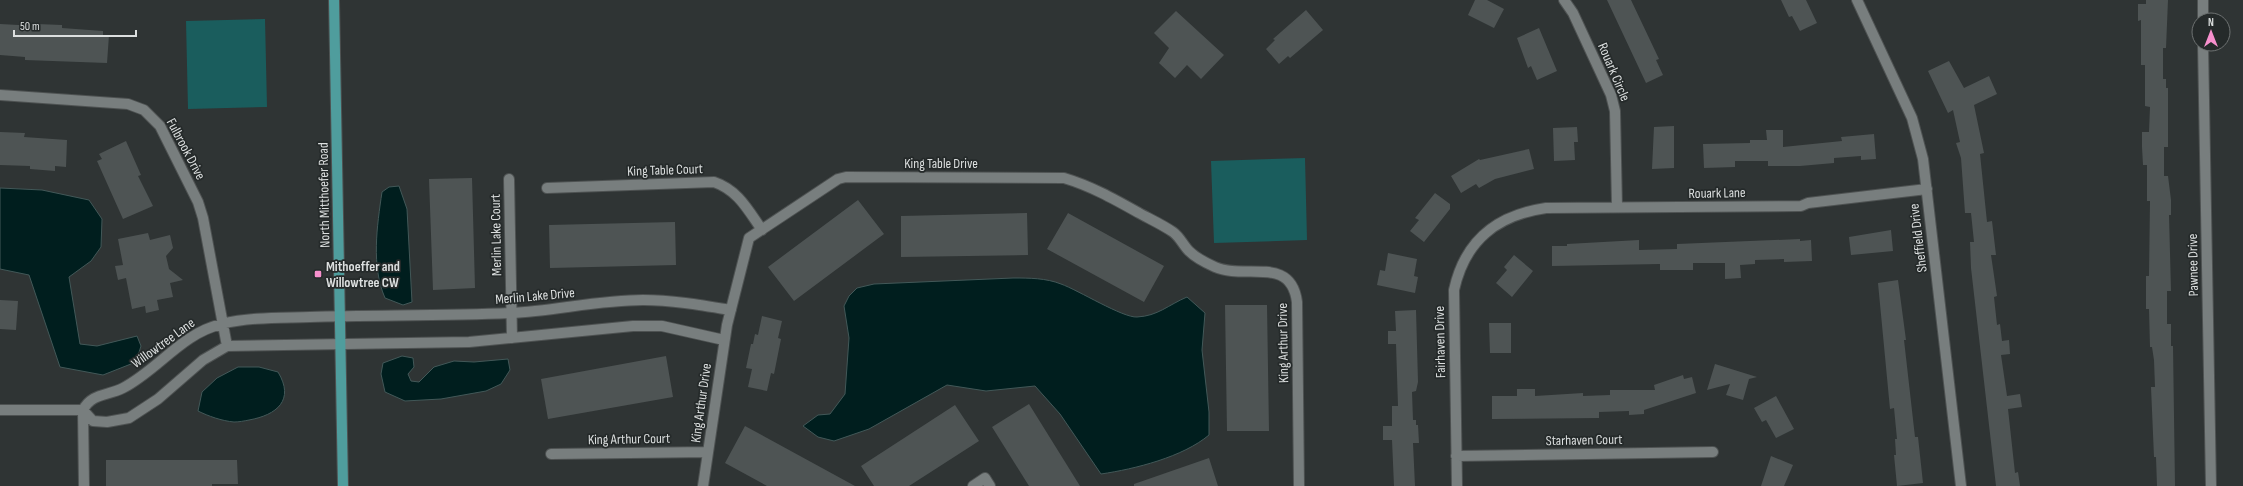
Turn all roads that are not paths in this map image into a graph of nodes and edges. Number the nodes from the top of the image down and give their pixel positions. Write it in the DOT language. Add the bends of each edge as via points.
graph roads {
  1 [pos="334,0"];
  2 [pos="1564,0"];
  3 [pos="1856,0"];
  4 [pos="2203,0"];
  5 [pos="2203,12"];
  6 [pos="2204,52"];
  7 [pos="0,95"];
  8 [pos="509,179"];
  9 [pos="547,188"];
  10 [pos="1927,189"];
  11 [pos="1617,208"];
  12 [pos="1507,218"];
  13 [pos="762,230"];
  14 [pos="1214,266"];
  15 [pos="730,310"];
  16 [pos="512,313"];
  17 [pos="340,316"];
  18 [pos="223,324"];
  19 [pos="727,325"];
  20 [pos="512,338"];
  21 [pos="724,340"];
  22 [pos="341,344"];
  23 [pos="227,346"];
  24 [pos="0,410"];
  25 [pos="83,410"];
  26 [pos="708,452"];
  27 [pos="1713,452"];
  28 [pos="551,454"];
  29 [pos="1456,456"];
  30 [pos="84,486"];
  31 [pos="343,486"];
  32 [pos="703,486"];
  33 [pos="973,486"];
  34 [pos="990,486"];
  35 [pos="1299,486"];
  36 [pos="1457,486"];
  37 [pos="1961,486"];
  38 [pos="2211,486"];
  1 -- 17 [label="main road, North Mitthoefer Road"];
  2 -- 11 [label="street, Rouark Circle" via="1614,103"];
  3 -- 10 [label="street, Sheffield Drive" via="1912,118 1923,159"];
  4 -- 5 [label="street"];
  6 -- 38 [label="street, Pawnee Drive"];
  7 -- 18 [label="street, Fulbrook Drive" via="128,104 144,110 156,121 198,202"];
  8 -- 16 [label="street, Merlin Lake Court"];
  9 -- 13 [label="street, King Table Court" via="714,182 726,186 738,196"];
  10 -- 11 [label="street, Rouark Lane" via="1808,203 1802,206"];
  10 -- 37 [label="street, Sheffield Drive"];
  11 -- 12 [label="street, Rouark Lane" via="1546,208 1530,210"];
  12 -- 29 [label="street, Fairhaven Drive" via="1488,231 1472,248 1459,271 1454,290"];
  13 -- 14 [label="street, King Table Drive" via="838,179 846,177 1064,178 1087,184 1169,229 1194,255"];
  13 -- 15 [label="street, King Table Drive" via="749,238"];
  14 -- 35 [label="street, King Arthur Drive" via="1235,272 1276,272 1289,281 1297,296"];
  15 -- 16 [label="street, Merlin Lake Drive" via="690,303 641,300"];
  15 -- 19 [label="street, King Table Drive"];
  16 -- 17 [label="street, Merlin Lake Drive"];
  16 -- 20 [label="street, Merlin Lake Court"];
  17 -- 18 [label="street, Willowtree Lane"];
  17 -- 22 [label="main road, North Mitthoefer Road"];
  18 -- 23 [label="street, Fulbrook Drive"];
  18 -- 25 [label="street, Willowtree Lane" via="204,328 140,377 121,389 98,395 87,403"];
  19 -- 21 [label="street, King Arthur Drive"];
  20 -- 21 [label="street" via="662,326"];
  20 -- 22 [label="street" via="469,342"];
  21 -- 26 [label="street, King Arthur Drive"];
  22 -- 23 [label="street"];
  22 -- 31 [label="main road, North Mitthoefer Road"];
  23 -- 25 [label="street" via="203,360 158,399 130,418 107,422 93,421"];
  24 -- 25 [label="street"];
  25 -- 30 [label="street"];
  26 -- 28 [label="street, King Arthur Court"];
  26 -- 32 [label="street, King Arthur Drive"];
  27 -- 29 [label="street, Starhaven Court"];
  29 -- 36 [label="street, Fairhaven Drive"];
  33 -- 34 [label="street" via="985,478"];
}
